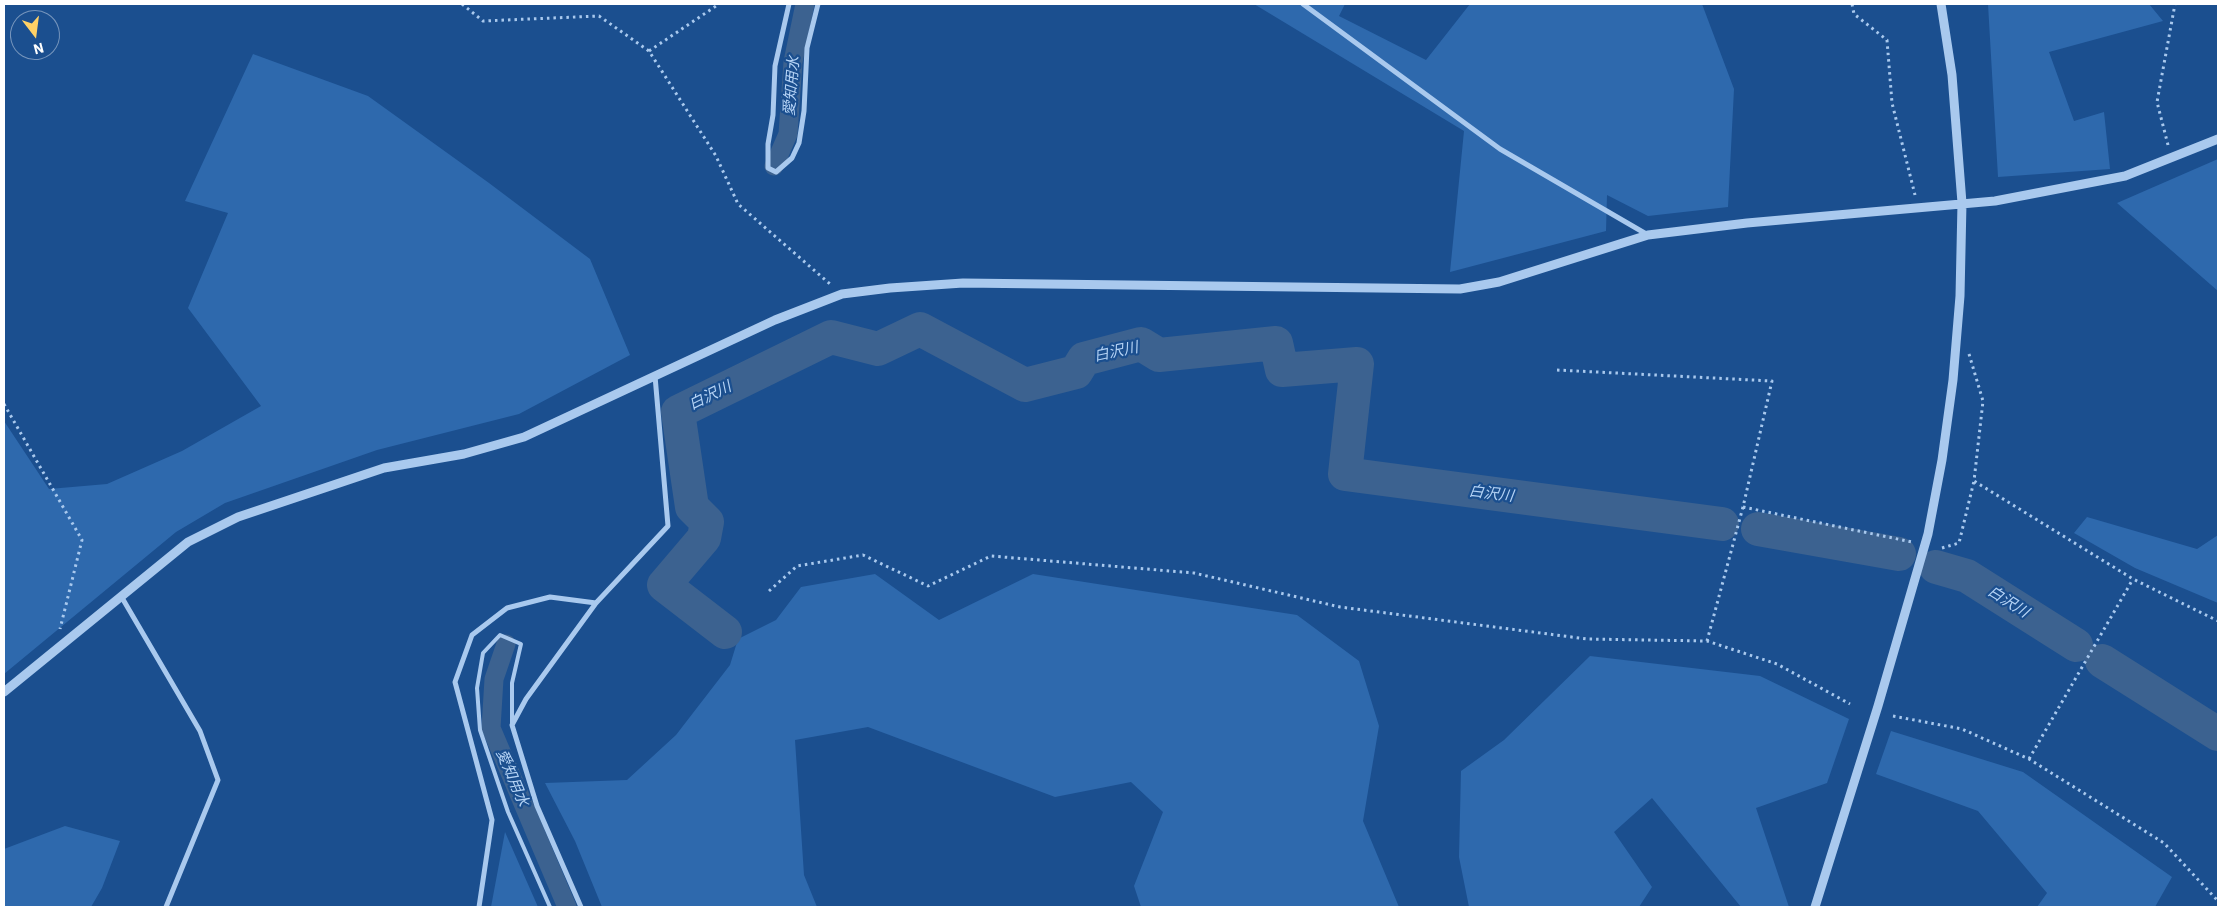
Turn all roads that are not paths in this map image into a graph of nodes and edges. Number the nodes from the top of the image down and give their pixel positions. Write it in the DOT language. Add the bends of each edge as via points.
graph roads {
  1 [pos="789,4"];
  2 [pos="818,4"];
  3 [pos="1303,4"];
  4 [pos="1941,4"];
  5 [pos="2218,139"];
  6 [pos="1962,203"];
  7 [pos="1648,235"];
  8 [pos="655,376"];
  9 [pos="121,596"];
  10 [pos="596,603"];
  11 [pos="4,692"];
  12 [pos="512,725"];
  13 [pos="166,907"];
  14 [pos="478,907"];
  15 [pos="550,907"];
  16 [pos="581,907"];
  17 [pos="1814,907"];
  1 -- 2 [label="street" via="775,66 768,144 768,168 776,172 792,158 799,143 807,48"];
  3 -- 7 [label="street" via="1500,149"];
  4 -- 6 [label="street" via="1952,75"];
  5 -- 6 [label="street" via="2125,176 1995,201"];
  6 -- 7 [label="street"];
  6 -- 17 [label="street" via="1960,296 1953,380 1928,534 1881,697"];
  7 -- 8 [label="street" via="1499,282 1460,290 963,283 842,294 775,320"];
  8 -- 9 [label="street" via="524,437 464,454 384,468 238,517 188,542"];
  8 -- 10 [label="street" via="668,526"];
  9 -- 11 [label="street"];
  9 -- 13 [label="street" via="200,731 218,780"];
  10 -- 12 [label="street" via="526,699"];
  10 -- 14 [label="street" via="550,597 507,608 472,635 454,682 492,820"];
  12 -- 15 [label="lane" via="512,683 522,644 500,635 483,653 477,688 480,730 508,812"];
  12 -- 16 [label="street" via="537,806"];
}
